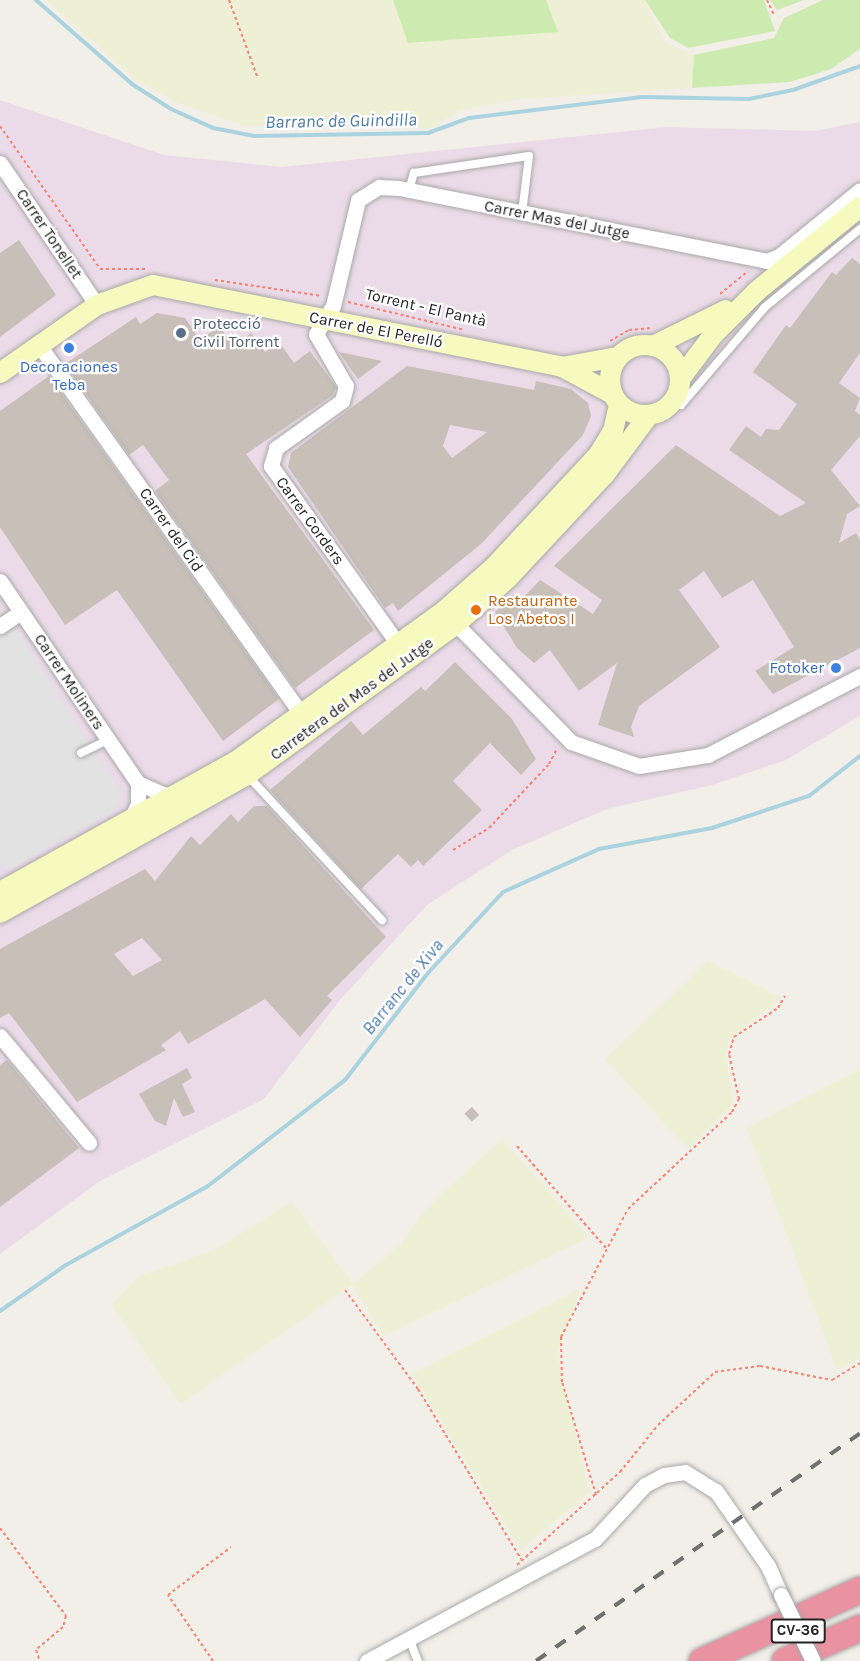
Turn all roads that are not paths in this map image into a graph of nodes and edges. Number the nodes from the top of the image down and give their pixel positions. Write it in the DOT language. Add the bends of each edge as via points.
graph roads {
  1 [pos="0,163"];
  2 [pos="409,190"];
  3 [pos="860,190"];
  4 [pos="860,207"];
  5 [pos="522,213"];
  6 [pos="860,229"];
  7 [pos="761,299"];
  8 [pos="97,305"];
  9 [pos="324,320"];
  10 [pos="656,338"];
  11 [pos="39,345"];
  12 [pos="610,353"];
  13 [pos="562,367"];
  14 [pos="0,373"];
  15 [pos="680,379"];
  16 [pos="615,399"];
  17 [pos="671,404"];
  18 [pos="648,416"];
  19 [pos="0,581"];
  20 [pos="21,612"];
  21 [pos="456,624"];
  22 [pos="0,626"];
  23 [pos="398,644"];
  24 [pos="860,676"];
  25 [pos="302,715"];
  26 [pos="108,740"];
  27 [pos="81,753"];
  28 [pos="247,775"];
  29 [pos="138,783"];
  30 [pos="181,793"];
  31 [pos="130,821"];
  32 [pos="0,892"];
  33 [pos="0,913"];
  34 [pos="382,920"];
  35 [pos="0,1036"];
  36 [pos="89,1143"];
  37 [pos="860,1590"];
  38 [pos="860,1602"];
  39 [pos="860,1628"];
  40 [pos="409,1637"];
  41 [pos="860,1643"];
  42 [pos="368,1661"];
  43 [pos="418,1661"];
  44 [pos="702,1661"];
  45 [pos="736,1661"];
  46 [pos="785,1661"];
  47 [pos="813,1661"];
  48 [pos="822,1661"];
  1 -- 8 [label="street, Carrer Tonellet"];
  2 -- 5 [label="street, Carrer Mas del Jutge"];
  2 -- 5 [label="lane" via="414,173 529,156"];
  2 -- 9 [label="street, Carrer Mas del Jutge" via="379,188 358,200 335,299"];
  3 -- 5 [label="street, Carrer Mas del Jutge" via="779,256 760,261"];
  4 -- 7 [label="street"];
  6 -- 7 [label="lane"];
  7 -- 10 [label="street" via="703,325"];
  7 -- 15 [label="street" via="713,335"];
  7 -- 17 [label="lane" via="681,405"];
  8 -- 9 [label="street, Carrer de El Perelló" via="153,285"];
  8 -- 11 [label="street, Carrer de El Perelló"];
  9 -- 13 [label="street, Carrer de El Perelló"];
  9 -- 23 [label="street, Carrer Corders" via="316,334 346,386 342,401 276,448 271,466"];
  10 -- 12 [label="street"];
  10 -- 15 [label="street" via="673,358"];
  11 -- 14 [label="street, Carrer de El Perelló"];
  11 -- 25 [label="street, Carrer del Cid"];
  12 -- 13 [label="street"];
  12 -- 16 [label="street"];
  13 -- 16 [label="street"];
  15 -- 17 [label="street"];
  16 -- 18 [label="street"];
  16 -- 23 [label="street, Carretera del Mas del Jutge" via="614,431 599,454 494,567"];
  17 -- 18 [label="street"];
  18 -- 21 [label="street, Carretera del Mas del Jutge" via="605,474 508,578"];
  19 -- 20 [label="street, Carrer Moliners"];
  20 -- 22 [label="street"];
  20 -- 26 [label="street, Carrer Moliners"];
  21 -- 24 [label="street" via="563,735 603,756 639,765 670,765 708,755"];
  21 -- 28 [label="street, Carretera del Mas del Jutge"];
  23 -- 25 [label="street, Carretera del Mas del Jutge"];
  25 -- 30 [label="street, Carretera del Mas del Jutge"];
  26 -- 27 [label="lane"];
  26 -- 29 [label="street, Carrer Moliners"];
  28 -- 33 [label="street, Carretera del Mas del Jutge"];
  28 -- 34 [label="lane"];
  29 -- 30 [label="street" via="165,795"];
  29 -- 31 [label="street" via="138,804"];
  30 -- 31 [label="street, Carretera del Mas del Jutge"];
  31 -- 32 [label="street, Carretera del Mas del Jutge"];
  35 -- 36 [label="street"];
  37 -- 44 [label="highway"];
  38 -- 45 [label="highway, CV-36"];
  39 -- 46 [label="highway, CV-36"];
  40 -- 42 [label="street"];
  40 -- 43 [label="lane"];
  40 -- 47 [label="street, bridge" via="507,1581 595,1539 645,1485 664,1475 685,1472 716,1491 760,1553"];
  41 -- 48 [label="highway"];
}
